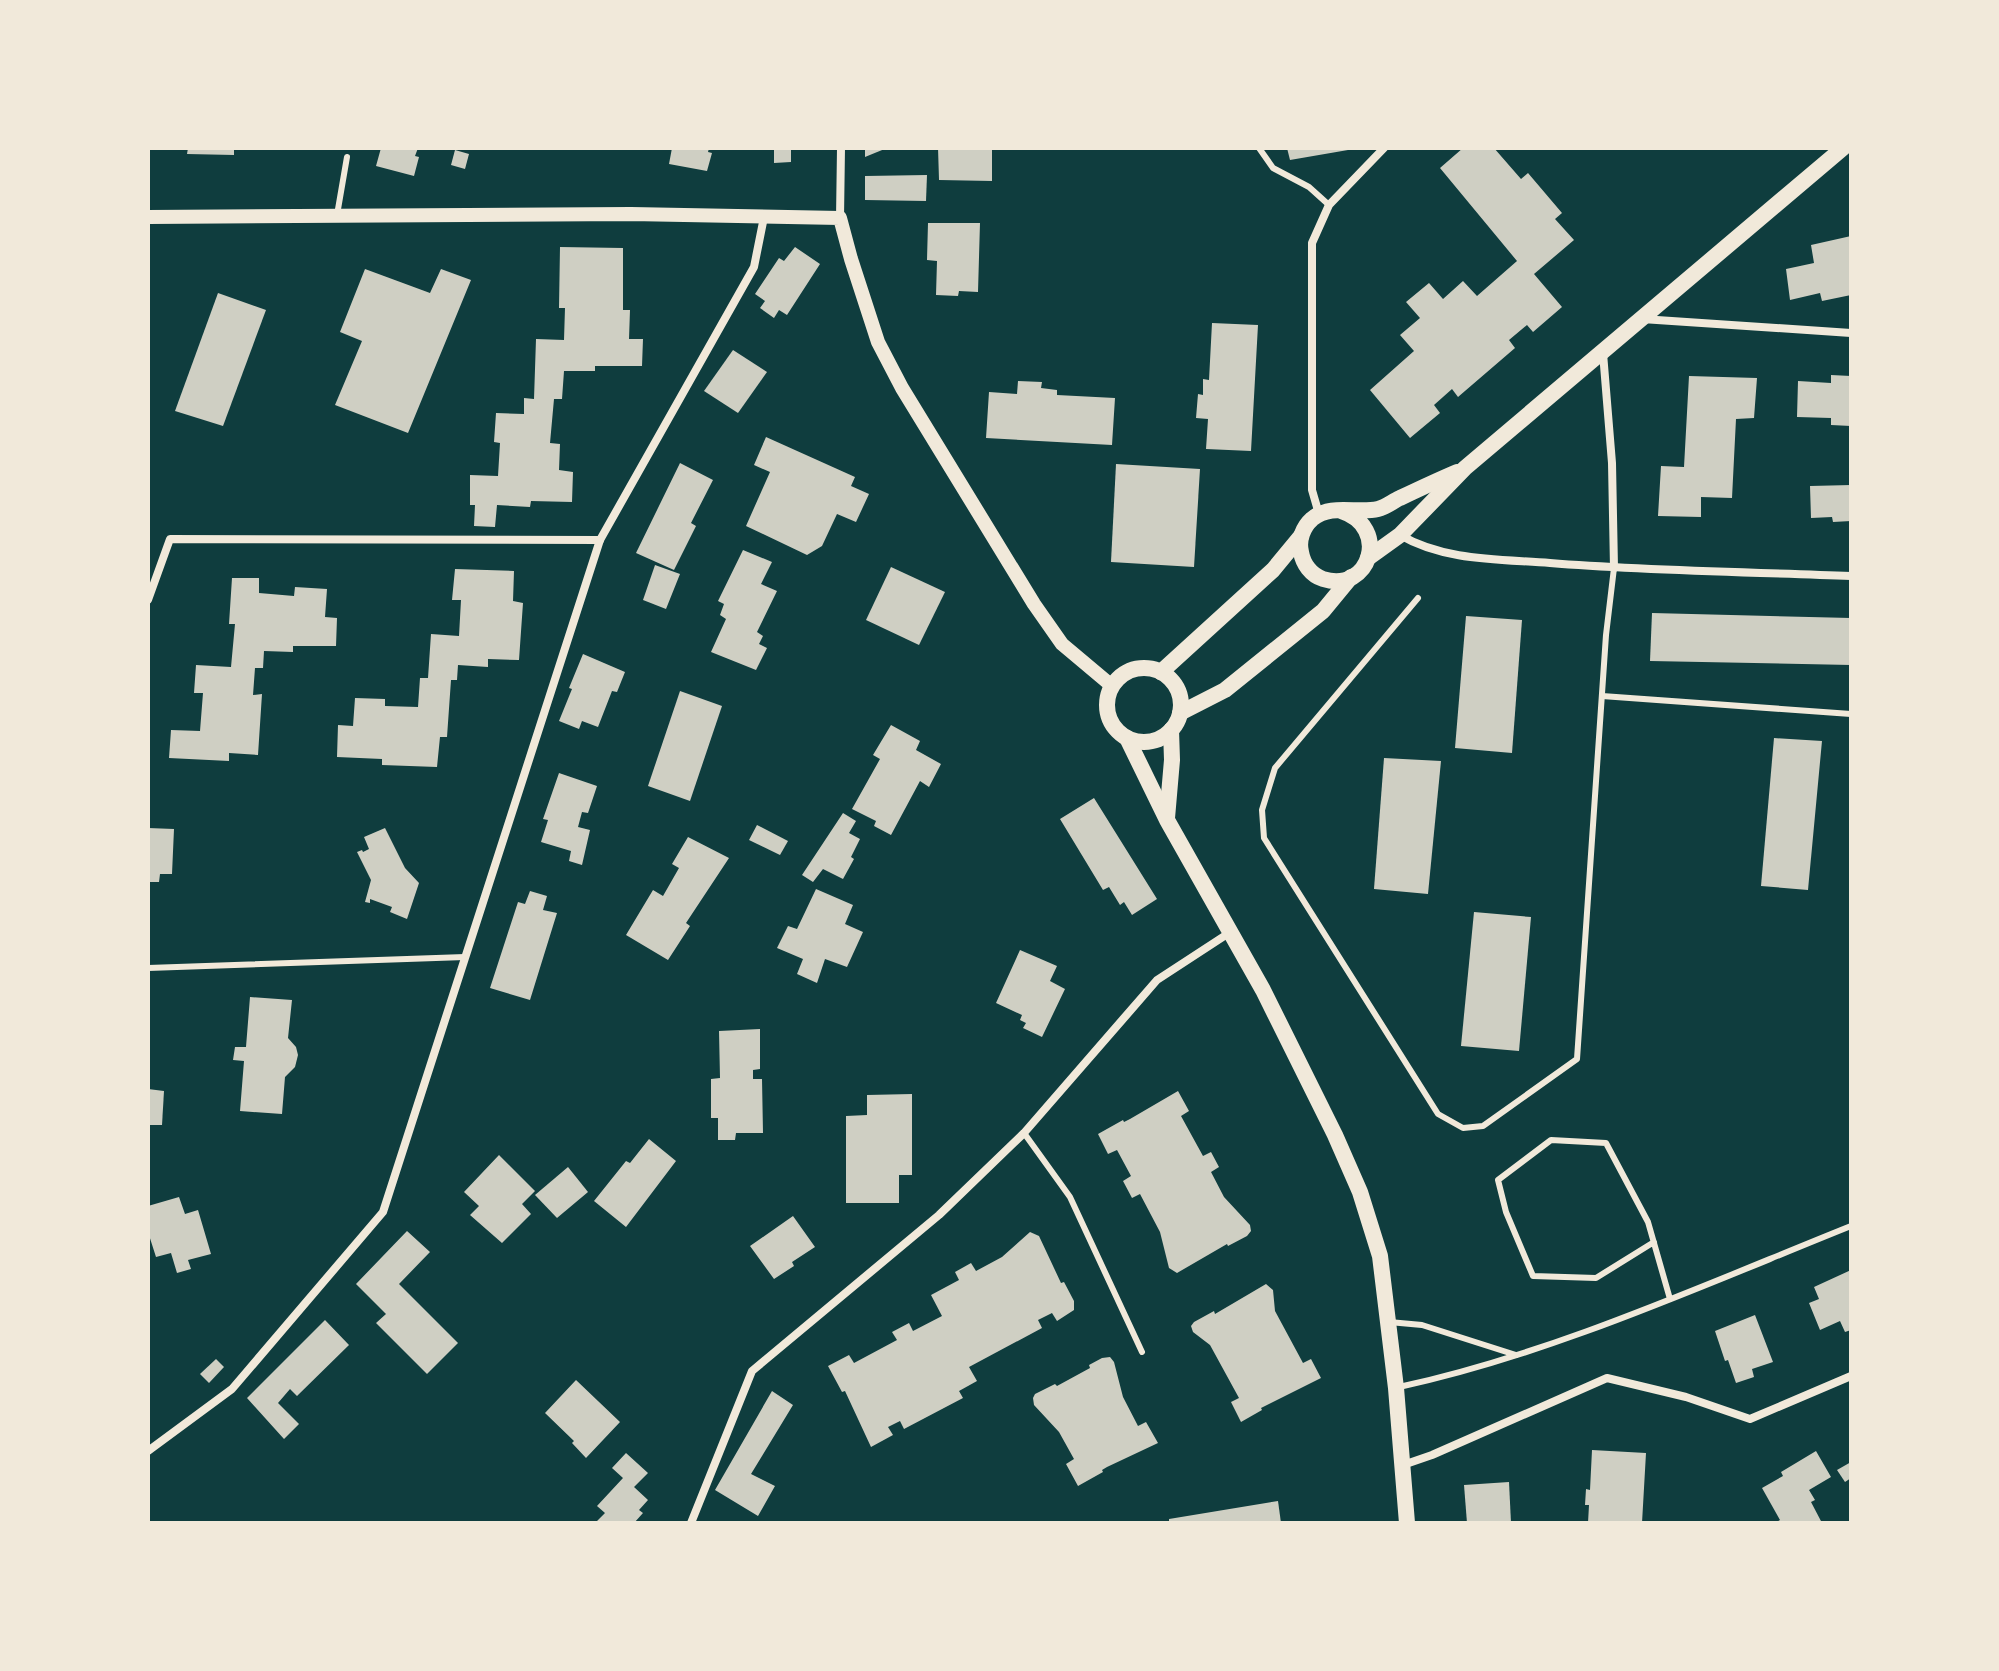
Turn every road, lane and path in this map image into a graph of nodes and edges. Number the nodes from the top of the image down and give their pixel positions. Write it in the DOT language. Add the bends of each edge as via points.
graph roads {
  1 [pos="841,148"];
  2 [pos="1259,148"];
  3 [pos="1384,148"];
  4 [pos="1843,148"];
  5 [pos="347,157"];
  6 [pos="1329,205"];
  7 [pos="337,215"];
  8 [pos="148,217"];
  9 [pos="764,217"];
  10 [pos="840,218"];
  11 [pos="1641,318"];
  12 [pos="1851,333"];
  13 [pos="1603,352"];
  14 [pos="1465,468"];
  15 [pos="1341,511"];
  16 [pos="1319,514"];
  17 [pos="1302,535"];
  18 [pos="1400,535"];
  19 [pos="600,540"];
  20 [pos="1368,558"];
  21 [pos="1614,568"];
  22 [pos="1851,576"];
  23 [pos="1351,577"];
  24 [pos="1418,598"];
  25 [pos="148,600"];
  26 [pos="1161,672"];
  27 [pos="1112,686"];
  28 [pos="1602,696"];
  29 [pos="1180,713"];
  30 [pos="1851,714"];
  31 [pos="1171,730"];
  32 [pos="1127,738"];
  33 [pos="1167,820"];
  34 [pos="1229,933"];
  35 [pos="465,957"];
  36 [pos="148,968"];
  37 [pos="1024,1133"];
  38 [pos="1851,1226"];
  39 [pos="1654,1242"];
  40 [pos="1670,1299"];
  41 [pos="1388,1322"];
  42 [pos="1142,1352"];
  43 [pos="1516,1355"];
  44 [pos="1851,1376"];
  45 [pos="1396,1388"];
  46 [pos="148,1451"];
  47 [pos="1402,1465"];
  48 [pos="691,1523"];
  49 [pos="1407,1523"];
  1 -- 10 [label="street"];
  2 -- 6 [label="lane" via="1273,168"];
  3 -- 6 [label="street"];
  4 -- 11 [label="main road"];
  5 -- 7 [label="lane"];
  6 -- 16 [label="street" via="1312,243 1312,490"];
  7 -- 8 [label="street"];
  7 -- 9 [label="street"];
  9 -- 10 [label="street"];
  9 -- 19 [label="street" via="754,267"];
  10 -- 27 [label="street" via="878,342 902,388 1062,644"];
  11 -- 12 [label="street"];
  11 -- 13 [label="main road"];
  13 -- 14 [label="main road"];
  13 -- 21 [label="street"];
  14 -- 15 [label="main road" via="1378,509"];
  14 -- 18 [label="main road"];
  15 -- 16 [label="main road"];
  15 -- 20 [label="main road" via="1366,528"];
  16 -- 17 [label="main road"];
  17 -- 23 [label="main road" via="1302,558 1317,576 1340,581"];
  17 -- 26 [label="main road" via="1273,570"];
  18 -- 20 [label="main road"];
  18 -- 21 [label="street" via="1419,546 1477,558"];
  19 -- 25 [label="street" via="170,539"];
  19 -- 35 [label="street"];
  20 -- 23 [label="main road"];
  21 -- 22 [label="street"];
  21 -- 28 [label="lane"];
  23 -- 29 [label="main road" via="1323,611 1225,690"];
  24 -- 28 [label="lane" via="1275,768 1262,810 1264,838 1438,1114 1463,1128 1483,1126 1577,1059"];
  26 -- 27 [label="main road" via="1139,668"];
  26 -- 29 [label="main road" via="1178,689"];
  27 -- 32 [label="main road" via="1107,709 1117,731"];
  28 -- 30 [label="lane"];
  29 -- 31 [label="main road"];
  31 -- 32 [label="main road" via="1150,741"];
  31 -- 33 [label="main road"];
  32 -- 33 [label="main road"];
  33 -- 34 [label="main road"];
  34 -- 37 [label="street" via="1157,980"];
  34 -- 41 [label="main road" via="1263,990 1360,1192 1380,1256"];
  35 -- 36 [label="lane"];
  35 -- 46 [label="street" via="383,1212 232,1389"];
  37 -- 42 [label="lane" via="1070,1197"];
  37 -- 48 [label="street" via="939,1215 752,1371"];
  38 -- 40 [label="lane"];
  39 -- 39 [label="lane" via="1606,1143 1551,1140 1498,1180 1533,1276 1596,1278"];
  39 -- 40 [label="lane"];
  40 -- 43 [label="lane"];
  41 -- 43 [label="lane" via="1422,1325"];
  41 -- 45 [label="main road"];
  43 -- 45 [label="lane"];
  44 -- 47 [label="street" via="1750,1419 1607,1378"];
  45 -- 47 [label="main road"];
  47 -- 49 [label="main road"];
}
